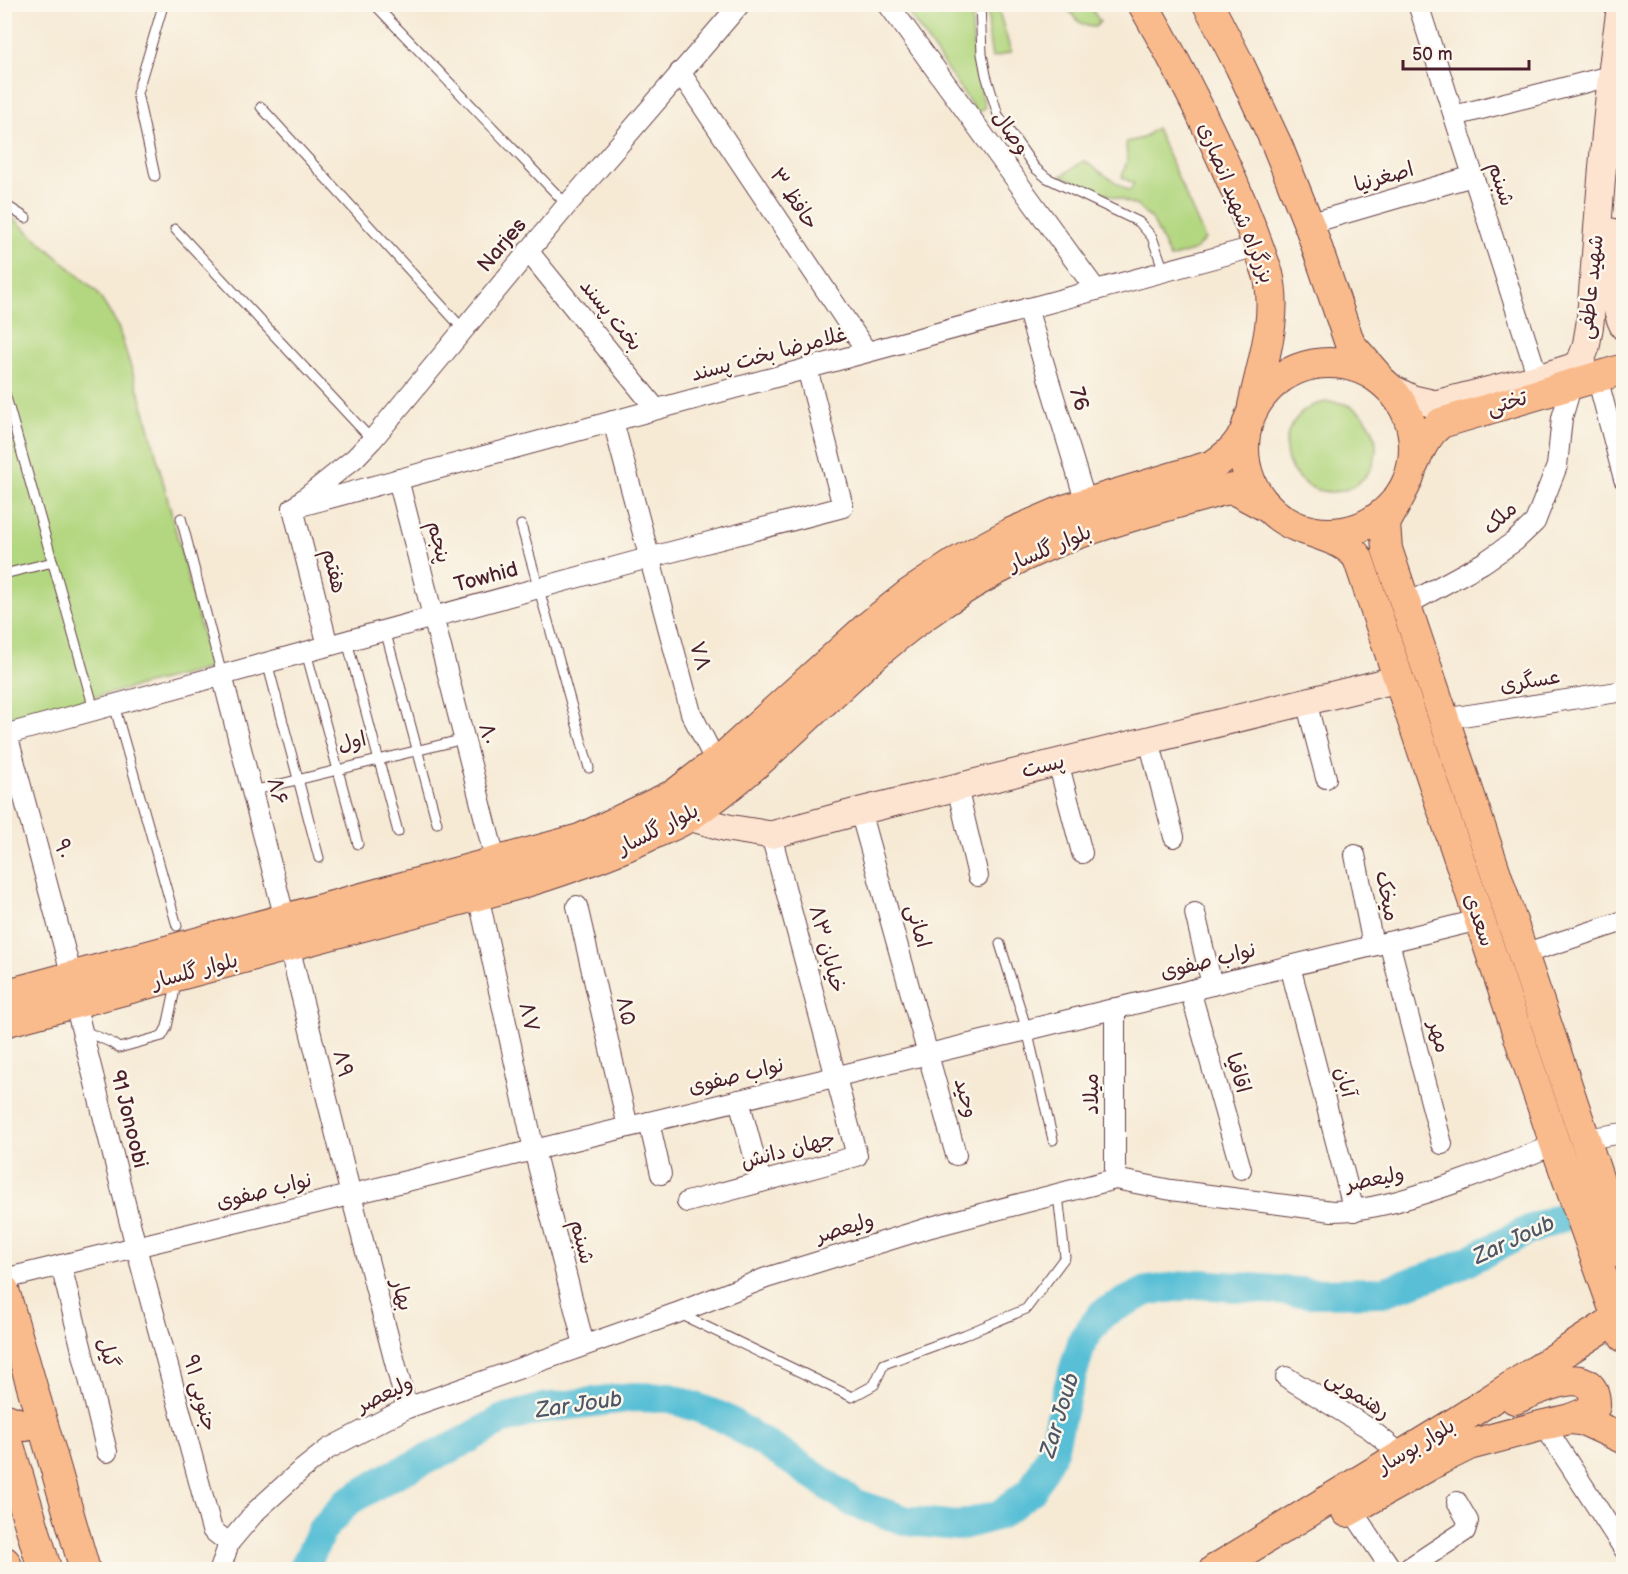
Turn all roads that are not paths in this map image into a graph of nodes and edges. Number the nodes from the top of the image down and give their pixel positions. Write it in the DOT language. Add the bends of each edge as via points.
graph roads {
  1 [pos="160,4"];
  2 [pos="740,4"];
  3 [pos="888,4"];
  4 [pos="980,4"];
  5 [pos="1143,4"];
  6 [pos="1418,4"];
  7 [pos="1621,4"];
  8 [pos="376,6"];
  9 [pos="1214,6"];
  10 [pos="680,72"];
  11 [pos="1610,76"];
  12 [pos="261,107"];
  13 [pos="1454,116"];
  14 [pos="1601,172"];
  15 [pos="155,176"];
  16 [pos="1473,176"];
  17 [pos="4,204"];
  18 [pos="567,205"];
  19 [pos="26,218"];
  20 [pos="1308,224"];
  21 [pos="175,229"];
  22 [pos="1258,246"];
  23 [pos="528,251"];
  24 [pos="1164,271"];
  25 [pos="1096,290"];
  26 [pos="1027,308"];
  27 [pos="1623,327"];
  28 [pos="463,329"];
  29 [pos="867,352"];
  30 [pos="807,368"];
  31 [pos="1593,374"];
  32 [pos="1538,378"];
  33 [pos="1386,385"];
  34 [pos="4,390"];
  35 [pos="656,409"];
  36 [pos="613,421"];
  37 [pos="1249,422"];
  38 [pos="372,440"];
  39 [pos="1620,453"];
  40 [pos="355,458"];
  41 [pos="1412,466"];
  42 [pos="1623,478"];
  43 [pos="398,479"];
  44 [pos="366,488"];
  45 [pos="1401,494"];
  46 [pos="1086,503"];
  47 [pos="1269,507"];
  48 [pos="293,508"];
  49 [pos="182,518"];
  50 [pos="521,525"];
  51 [pos="1307,530"];
  52 [pos="648,558"];
  53 [pos="52,562"];
  54 [pos="4,574"];
  55 [pos="538,588"];
  56 [pos="1406,605"];
  57 [pos="433,617"];
  58 [pos="385,630"];
  59 [pos="338,643"];
  60 [pos="306,652"];
  61 [pos="267,662"];
  62 [pos="222,675"];
  63 [pos="1398,678"];
  64 [pos="1623,691"];
  65 [pos="1306,701"];
  66 [pos="114,705"];
  67 [pos="92,711"];
  68 [pos="1443,719"];
  69 [pos="6,734"];
  70 [pos="464,739"];
  71 [pos="1149,740"];
  72 [pos="417,751"];
  73 [pos="380,760"];
  74 [pos="716,762"];
  75 [pos="1058,762"];
  76 [pos="589,768"];
  77 [pos="339,770"];
  78 [pos="1326,778"];
  79 [pos="298,780"];
  80 [pos="957,787"];
  81 [pos="252,791"];
  82 [pos="860,811"];
  83 [pos="689,817"];
  84 [pos="437,823"];
  85 [pos="398,832"];
  86 [pos="771,835"];
  87 [pos="1174,837"];
  88 [pos="358,844"];
  89 [pos="1082,853"];
  90 [pos="1355,855"];
  91 [pos="319,858"];
  92 [pos="496,863"];
  93 [pos="978,876"];
  94 [pos="478,895"];
  95 [pos="577,906"];
  96 [pos="1195,913"];
  97 [pos="1479,920"];
  98 [pos="1623,921"];
  99 [pos="177,926"];
  100 [pos="287,933"];
  101 [pos="1000,944"];
  102 [pos="1381,944"];
  103 [pos="1523,954"];
  104 [pos="1290,966"];
  105 [pos="178,976"];
  106 [pos="1212,985"];
  107 [pos="1190,990"];
  108 [pos="4,995"];
  109 [pos="76,1003"];
  110 [pos="1115,1008"];
  111 [pos="4,1022"];
  112 [pos="1027,1030"];
  113 [pos="929,1054"];
  114 [pos="837,1076"];
  115 [pos="739,1100"];
  116 [pos="649,1122"];
  117 [pos="628,1127"];
  118 [pos="1623,1133"];
  119 [pos="1053,1140"];
  120 [pos="1442,1144"];
  121 [pos="1587,1145"];
  122 [pos="534,1150"];
  123 [pos="1559,1154"];
  124 [pos="956,1155"];
  125 [pos="1241,1169"];
  126 [pos="661,1174"];
  127 [pos="1115,1179"];
  128 [pos="761,1182"];
  129 [pos="351,1195"];
  130 [pos="1058,1195"];
  131 [pos="687,1202"];
  132 [pos="1354,1211"];
  133 [pos="136,1247"];
  134 [pos="1623,1255"];
  135 [pos="61,1265"];
  136 [pos="1612,1270"];
  137 [pos="4,1279"];
  138 [pos="4,1290"];
  139 [pos="677,1313"];
  140 [pos="1621,1325"];
  141 [pos="584,1345"];
  142 [pos="4,1352"];
  143 [pos="1286,1377"];
  144 [pos="407,1408"];
  145 [pos="1456,1422"];
  146 [pos="1557,1422"];
  147 [pos="12,1426"];
  148 [pos="1623,1439"];
  149 [pos="107,1452"];
  150 [pos="1402,1455"];
  151 [pos="1457,1502"];
  152 [pos="1351,1509"];
  153 [pos="229,1543"];
  154 [pos="1623,1549"];
  155 [pos="4,1563"];
  156 [pos="6,1569"];
  157 [pos="45,1569"];
  158 [pos="68,1569"];
  159 [pos="85,1569"];
  160 [pos="220,1569"];
  161 [pos="1214,1569"];
  162 [pos="1251,1569"];
  163 [pos="1392,1569"];
  164 [pos="1406,1569"];
  1 -- 15 [label="lane" via="162,9 137,93"];
  2 -- 10 [label="street, Narjes"];
  3 -- 25 [label="street, وصال"];
  4 -- 24 [label="lane" via="982,54 998,115 1035,168 1047,178 1139,222 1152,237"];
  5 -- 22 [label="main road, بزرگراه شهید انصاری" via="1209,132"];
  6 -- 13 [label="street, شبنم"];
  7 -- 11 [label="street, شهید عاطفی"];
  8 -- 18 [label="lane"];
  9 -- 20 [label="main road"];
  10 -- 18 [label="street, Narjes"];
  10 -- 29 [label="street, حافظ ۳"];
  11 -- 13 [label="street"];
  11 -- 14 [label="street, شهید عاطفی"];
  12 -- 28 [label="lane"];
  13 -- 16 [label="street, شبنم"];
  14 -- 27 [label="street, شهید عاطفی" via="1607,185 1614,287"];
  14 -- 31 [label="street, شهید عاطفی" via="1586,347"];
  16 -- 20 [label="street, اصغرنیا"];
  16 -- 32 [label="street, شبنم"];
  17 -- 19 [label="lane"];
  18 -- 23 [label="street, Narjes"];
  20 -- 33 [label="main road" via="1350,344"];
  21 -- 38 [label="lane"];
  22 -- 24 [label="street, غلامرضا بخت پسند"];
  22 -- 37 [label="main road, بزرگراه شهید انصاری" via="1270,280 1272,307"];
  23 -- 28 [label="street, Narjes"];
  23 -- 35 [label="street, بخت پسند"];
  24 -- 25 [label="street, غلامرضا بخت پسند"];
  25 -- 26 [label="street, غلامرضا بخت پسند"];
  26 -- 29 [label="street, غلامرضا بخت پسند"];
  26 -- 46 [label="street, 76"];
  28 -- 38 [label="street, Narjes"];
  29 -- 30 [label="street, غلامرضا بخت پسند"];
  30 -- 35 [label="street, غلامرضا بخت پسند"];
  30 -- 52 [label="street, Towhid" via="843,507"];
  31 -- 32 [label="street, تختی"];
  31 -- 39 [label="street"];
  31 -- 41 [label="main road, تختی" via="1441,423 1424,441"];
  31 -- 56 [label="street, ملک" via="1562,418 1557,466 1534,522 1483,563"];
  32 -- 33 [label="street, تختی" via="1434,404 1413,399"];
  33 -- 37 [label="main road" via="1346,364 1310,365 1277,381 1260,398"];
  33 -- 41 [label="main road" via="1411,423"];
  34 -- 53 [label="lane"];
  35 -- 36 [label="street, غلامرضا بخت پسند"];
  36 -- 43 [label="street, غلامرضا بخت پسند"];
  36 -- 52 [label="street"];
  37 -- 46 [label="main road, بلوار گلسار" via="1236,448 1213,465"];
  37 -- 47 [label="main road" via="1245,452 1249,474"];
  38 -- 40 [label="street, Narjes"];
  39 -- 42 [label="street"];
  40 -- 44 [label="street" via="354,476"];
  40 -- 48 [label="street, Narjes"];
  41 -- 45 [label="main road"];
  43 -- 44 [label="street, غلامرضا بخت پسند"];
  43 -- 57 [label="street, پنجم"];
  44 -- 48 [label="street, غلامرضا بخت پسند"];
  45 -- 51 [label="main road" via="1386,512 1362,527 1335,533"];
  45 -- 56 [label="main road, سعدی" via="1384,532"];
  46 -- 74 [label="main road, بلوار گلسار" via="1011,533 910,593"];
  47 -- 51 [label="main road"];
  47 -- 83 [label="main road, بلوار گلسار" via="1233,489 1220,491 1076,534 1022,557 925,615 745,774"];
  48 -- 59 [label="street, هفتم"];
  49 -- 62 [label="lane"];
  50 -- 55 [label="lane"];
  51 -- 63 [label="main road, سعدی" via="1343,545 1358,558"];
  52 -- 55 [label="street, Towhid"];
  52 -- 74 [label="street, ۷۸" via="691,712"];
  53 -- 54 [label="lane"];
  53 -- 67 [label="lane"];
  55 -- 57 [label="street, Towhid"];
  55 -- 76 [label="lane"];
  56 -- 68 [label="main road, سعدی"];
  57 -- 58 [label="street, Towhid"];
  57 -- 70 [label="street, ۸۰"];
  58 -- 59 [label="street, Towhid"];
  58 -- 72 [label="lane"];
  59 -- 60 [label="street, Towhid"];
  59 -- 73 [label="lane"];
  60 -- 61 [label="street, Towhid"];
  60 -- 77 [label="lane"];
  61 -- 62 [label="street, Towhid"];
  61 -- 79 [label="lane"];
  62 -- 66 [label="street, Towhid"];
  62 -- 81 [label="street, ۸۶"];
  63 -- 65 [label="street, پست"];
  63 -- 97 [label="main road, سعدی"];
  64 -- 68 [label="street, عسگری"];
  65 -- 71 [label="street, پست"];
  65 -- 78 [label="street"];
  66 -- 67 [label="street, Towhid"];
  66 -- 99 [label="lane"];
  67 -- 69 [label="street, Towhid"];
  68 -- 103 [label="main road, سعدی"];
  69 -- 109 [label="street, ۹۰"];
  70 -- 72 [label="lane, اول"];
  70 -- 92 [label="street, ۸۰"];
  71 -- 75 [label="street, پست"];
  71 -- 87 [label="street"];
  72 -- 73 [label="lane, اول"];
  72 -- 84 [label="lane"];
  73 -- 77 [label="lane, اول"];
  73 -- 85 [label="lane"];
  74 -- 92 [label="main road, بلوار گلسار" via="675,794 580,839"];
  75 -- 80 [label="street, پست"];
  75 -- 89 [label="street"];
  77 -- 79 [label="lane, اول"];
  77 -- 88 [label="lane"];
  79 -- 81 [label="lane, اول"];
  79 -- 91 [label="lane"];
  80 -- 82 [label="street, پست"];
  80 -- 93 [label="street"];
  81 -- 100 [label="street, ۸۶"];
  82 -- 86 [label="street, پست"];
  82 -- 113 [label="street, امانی"];
  83 -- 86 [label="street, پست"];
  83 -- 94 [label="main road, بلوار گلسار" via="575,867"];
  86 -- 114 [label="street, خیابان ۸۳"];
  90 -- 102 [label="street, میخک"];
  92 -- 100 [label="main road, بلوار گلسار"];
  94 -- 100 [label="main road, بلوار گلسار"];
  94 -- 122 [label="street, ۸۷"];
  95 -- 117 [label="street, ۸۵"];
  96 -- 106 [label="street"];
  97 -- 102 [label="street, نواب صفوی"];
  97 -- 123 [label="main road, سعدی"];
  98 -- 103 [label="street"];
  100 -- 105 [label="main road, بلوار گلسار"];
  100 -- 109 [label="main road, بلوار گلسار"];
  100 -- 129 [label="street, ۸۹"];
  101 -- 112 [label="lane"];
  102 -- 104 [label="street, نواب صفوی"];
  102 -- 120 [label="street, مهر"];
  103 -- 121 [label="main road, سعدی"];
  104 -- 106 [label="street, نواب صفوی"];
  104 -- 132 [label="street, آبان"];
  105 -- 109 [label="main road, بلوار گلسار"];
  105 -- 109 [label="lane" via="162,1035 119,1048"];
  106 -- 107 [label="street, نواب صفوی"];
  107 -- 110 [label="street, نواب صفوی"];
  107 -- 125 [label="street, اقاقیا"];
  108 -- 109 [label="main road, بلوار گلسار"];
  109 -- 111 [label="main road, بلوار گلسار"];
  109 -- 133 [label="street, 91 Jonoobi"];
  110 -- 112 [label="street, نواب صفوی"];
  110 -- 127 [label="street, میلاد"];
  112 -- 113 [label="street, نواب صفوی"];
  112 -- 119 [label="lane"];
  113 -- 114 [label="street, نواب صفوی"];
  113 -- 124 [label="street, وحید"];
  114 -- 115 [label="street, نواب صفوی"];
  114 -- 128 [label="street, جهان دانش" via="857,1156"];
  115 -- 116 [label="street, نواب صفوی"];
  115 -- 128 [label="street"];
  116 -- 117 [label="street, نواب صفوی"];
  116 -- 126 [label="street"];
  117 -- 122 [label="street, نواب صفوی"];
  118 -- 121 [label="street"];
  121 -- 134 [label="main road, سعدی"];
  122 -- 129 [label="street, نواب صفوی"];
  122 -- 141 [label="street, شبنم"];
  123 -- 132 [label="street, ولیعصر" via="1497,1168 1407,1199"];
  123 -- 136 [label="main road, سعدی"];
  127 -- 130 [label="street, ولیعصر"];
  127 -- 132 [label="street, ولیعصر" via="1171,1190"];
  128 -- 131 [label="street, جهان دانش"];
  129 -- 133 [label="street, نواب صفوی"];
  129 -- 144 [label="street, بهار"];
  130 -- 139 [label="street, ولیعصر" via="931,1227 766,1278"];
  130 -- 139 [label="lane" via="1065,1257 1026,1310 884,1364 874,1385 852,1397"];
  133 -- 135 [label="street, نواب صفوی"];
  133 -- 153 [label="street, ۹۱ جنوبی" via="212,1530"];
  135 -- 137 [label="street, نواب صفوی"];
  135 -- 149 [label="street, گیل"];
  136 -- 140 [label="main road, سعدی"];
  138 -- 159 [label="main road"];
  139 -- 141 [label="street, ولیعصر"];
  140 -- 145 [label="main road, بلوار بوسار"];
  141 -- 144 [label="street, ولیعصر"];
  142 -- 147 [label="main road"];
  143 -- 150 [label="street, رهنمویی" via="1370,1429"];
  144 -- 153 [label="street, ولیعصر" via="321,1455 256,1511"];
  145 -- 146 [label="main road" via="1572,1379 1587,1383 1595,1393 1594,1406"];
  145 -- 150 [label="main road, بلوار بوسار"];
  146 -- 148 [label="main road" via="1585,1421"];
  146 -- 152 [label="main road, بلوار بوسار" via="1469,1445"];
  146 -- 154 [label="street"];
  147 -- 157 [label="highway"];
  147 -- 158 [label="main road"];
  150 -- 161 [label="main road, بلوار بوسار"];
  151 -- 164 [label="street" via="1468,1521 1465,1531"];
  152 -- 162 [label="main road, بلوار بوسار"];
  152 -- 163 [label="street"];
  153 -- 160 [label="street, ولیعصر"];
  155 -- 156 [label="highway"];
}
